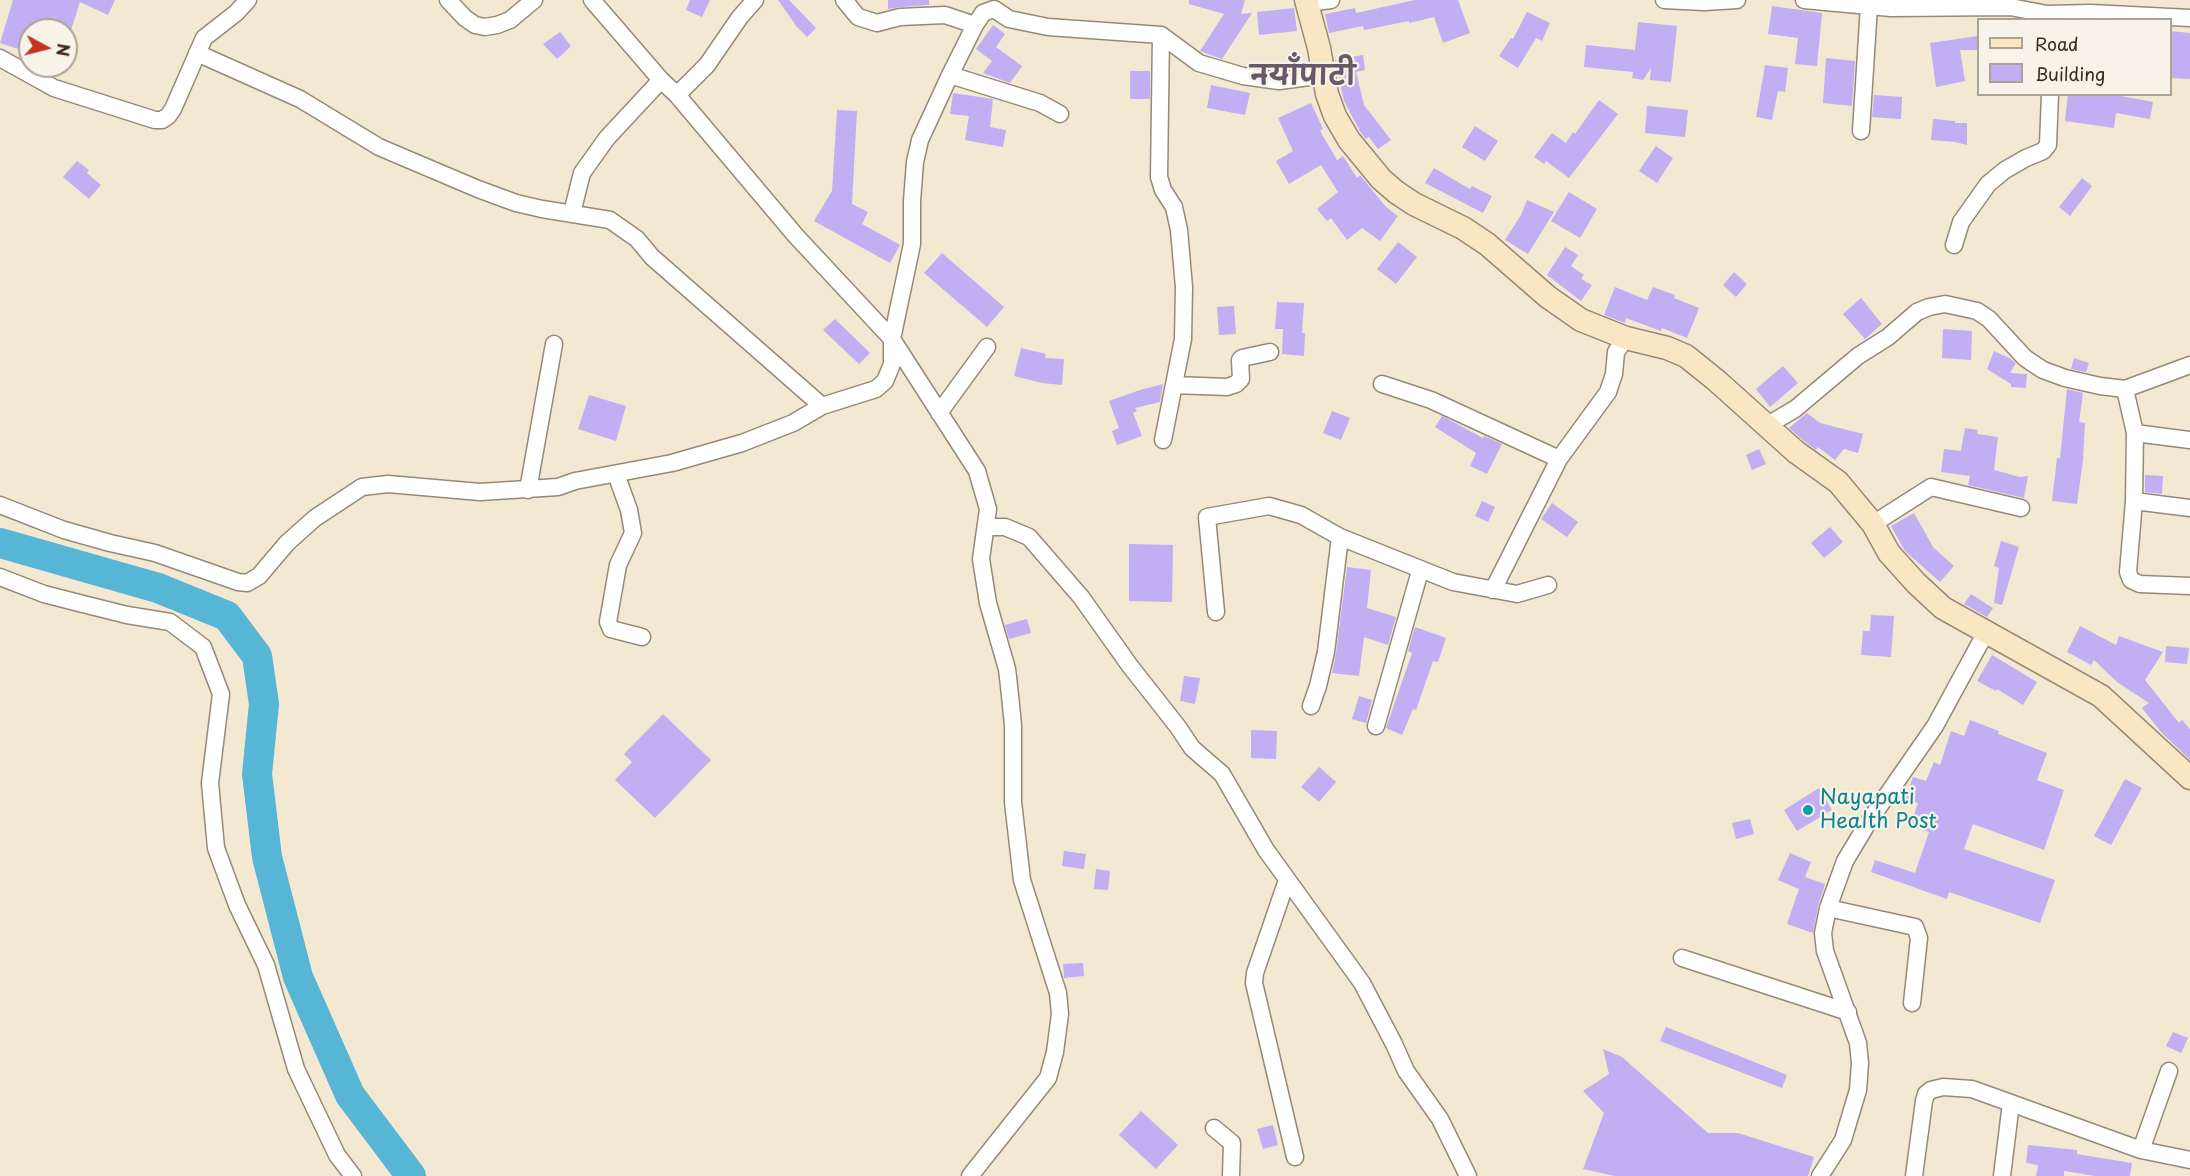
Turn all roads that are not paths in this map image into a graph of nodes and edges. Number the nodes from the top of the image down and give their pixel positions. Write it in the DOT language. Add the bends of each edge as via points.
graph roads {
  1 [pos="248,0"];
  2 [pos="448,0"];
  3 [pos="534,0"];
  4 [pos="592,0"];
  5 [pos="755,0"];
  6 [pos="844,0"];
  7 [pos="1331,0"];
  8 [pos="1664,0"];
  9 [pos="1737,0"];
  10 [pos="1804,0"];
  11 [pos="1307,2"];
  12 [pos="1869,6"];
  13 [pos="2057,16"];
  14 [pos="2190,18"];
  15 [pos="975,25"];
  16 [pos="1161,34"];
  17 [pos="197,53"];
  18 [pos="0,58"];
  19 [pos="950,75"];
  20 [pos="1324,75"];
  21 [pos="661,80"];
  22 [pos="677,95"];
  23 [pos="2050,96"];
  24 [pos="1060,114"];
  25 [pos="1861,131"];
  26 [pos="572,213"];
  27 [pos="1954,245"];
  28 [pos="1626,338"];
  29 [pos="892,339"];
  30 [pos="554,344"];
  31 [pos="987,347"];
  32 [pos="1270,352"];
  33 [pos="2190,365"];
  34 [pos="1382,384"];
  35 [pos="1174,385"];
  36 [pos="2125,389"];
  37 [pos="822,406"];
  38 [pos="939,412"];
  39 [pos="1766,426"];
  40 [pos="2134,434"];
  41 [pos="1163,440"];
  42 [pos="2190,440"];
  43 [pos="1559,459"];
  44 [pos="616,474"];
  45 [pos="528,490"];
  46 [pos="2134,501"];
  47 [pos="0,505"];
  48 [pos="2020,508"];
  49 [pos="2190,508"];
  50 [pos="1873,524"];
  51 [pos="986,527"];
  52 [pos="1340,537"];
  53 [pos="1420,571"];
  54 [pos="0,577"];
  55 [pos="1548,585"];
  56 [pos="2190,586"];
  57 [pos="1493,590"];
  58 [pos="1216,612"];
  59 [pos="1986,632"];
  60 [pos="642,637"];
  61 [pos="1311,706"];
  62 [pos="1376,726"];
  63 [pos="2190,778"];
  64 [pos="1287,880"];
  65 [pos="1828,908"];
  66 [pos="1682,958"];
  67 [pos="1912,1003"];
  68 [pos="1848,1012"];
  69 [pos="2169,1071"];
  70 [pos="2011,1103"];
  71 [pos="1214,1128"];
  72 [pos="2141,1150"];
  73 [pos="1295,1157"];
  74 [pos="2190,1160"];
  75 [pos="352,1176"];
  76 [pos="970,1176"];
  77 [pos="1231,1176"];
  78 [pos="1468,1176"];
  79 [pos="1820,1176"];
  80 [pos="1914,1176"];
  81 [pos="2002,1176"];
  1 -- 17 [label="street" via="204,38"];
  2 -- 3 [label="street" via="474,25 484,27 510,21"];
  4 -- 21 [label="street"];
  5 -- 22 [label="street" via="707,65"];
  6 -- 15 [label="street" via="858,18 877,23 900,17 945,15"];
  7 -- 11 [label="street"];
  8 -- 9 [label="street"];
  10 -- 12 [label="street"];
  11 -- 20 [label="main road"];
  12 -- 13 [label="street" via="2010,7"];
  12 -- 25 [label="street"];
  13 -- 14 [label="street" via="2091,13"];
  15 -- 16 [label="street" via="983,14 994,9 1009,19 1047,27"];
  15 -- 19 [label="street"];
  16 -- 20 [label="street" via="1199,63 1243,76 1279,81"];
  16 -- 35 [label="street" via="1159,177 1174,207 1184,287 1183,339"];
  17 -- 18 [label="street" via="173,108 162,120 54,88"];
  17 -- 26 [label="street" via="300,99 402,157 516,203"];
  19 -- 24 [label="street" via="1040,103"];
  19 -- 29 [label="street" via="920,140 915,162 912,244"];
  20 -- 28 [label="main road" via="1335,116 1381,179 1414,204 1479,239 1581,320"];
  21 -- 22 [label="street"];
  21 -- 26 [label="street" via="607,138 582,173"];
  22 -- 29 [label="street" via="796,236"];
  23 -- 27 [label="street" via="2048,145 1988,184 1961,222"];
  26 -- 37 [label="street" via="610,220 623,228"];
  28 -- 39 [label="main road" via="1686,356"];
  28 -- 43 [label="street" via="1616,352 1608,392"];
  29 -- 37 [label="street" via="892,364 885,381 876,389"];
  29 -- 38 [label="street"];
  30 -- 45 [label="street"];
  31 -- 38 [label="street"];
  32 -- 35 [label="street" via="1242,357 1236,384"];
  33 -- 36 [label="street"];
  34 -- 43 [label="street" via="1431,400"];
  35 -- 41 [label="street"];
  36 -- 39 [label="street" via="2043,370 2012,345 1989,319 1977,311 1945,304 1917,312 1794,409"];
  36 -- 40 [label="street"];
  37 -- 44 [label="street" via="793,423 742,443"];
  38 -- 51 [label="street" via="976,471 988,509"];
  39 -- 50 [label="main road" via="1838,482"];
  40 -- 42 [label="street"];
  40 -- 46 [label="street"];
  43 -- 57 [label="street"];
  44 -- 45 [label="street"];
  44 -- 60 [label="street" via="633,533 618,565 608,622 611,629"];
  45 -- 47 [label="street" via="480,492 388,484 362,487 315,518 259,576 247,583 155,553 64,530"];
  46 -- 49 [label="street"];
  46 -- 56 [label="street" via="2128,572 2131,580 2140,584"];
  48 -- 50 [label="street" via="1931,487"];
  50 -- 59 [label="main road" via="1889,553 1916,584 1943,608"];
  51 -- 64 [label="street" via="1005,527 1029,537 1081,597 1192,748 1222,774"];
  51 -- 76 [label="street" via="981,559 988,603 1007,669 1013,725 1013,802 1022,880 1058,993 1060,1014 1048,1078"];
  52 -- 53 [label="street"];
  52 -- 58 [label="street" via="1301,515 1269,506 1208,517"];
  52 -- 61 [label="street" via="1326,652"];
  53 -- 57 [label="street"];
  53 -- 62 [label="street"];
  54 -- 75 [label="street" via="44,594 170,622 202,647 221,694 210,783 216,848 266,965 296,1069 337,1155"];
  55 -- 57 [label="street" via="1517,594"];
  59 -- 63 [label="main road" via="2101,696"];
  59 -- 65 [label="street" via="1935,726 1845,861"];
  64 -- 73 [label="street" via="1254,983"];
  64 -- 78 [label="street" via="1362,983 1406,1071 1440,1119"];
  65 -- 67 [label="street" via="1915,927 1919,938"];
  65 -- 68 [label="street" via="1823,933 1825,951"];
  66 -- 68 [label="street"];
  68 -- 79 [label="street" via="1858,1043 1858,1090 1843,1140"];
  69 -- 72 [label="street"];
  70 -- 72 [label="street"];
  70 -- 80 [label="street" via="1972,1089 1931,1090 1924,1101"];
  70 -- 81 [label="street"];
  71 -- 77 [label="street" via="1232,1143"];
  72 -- 74 [label="street"];
}
